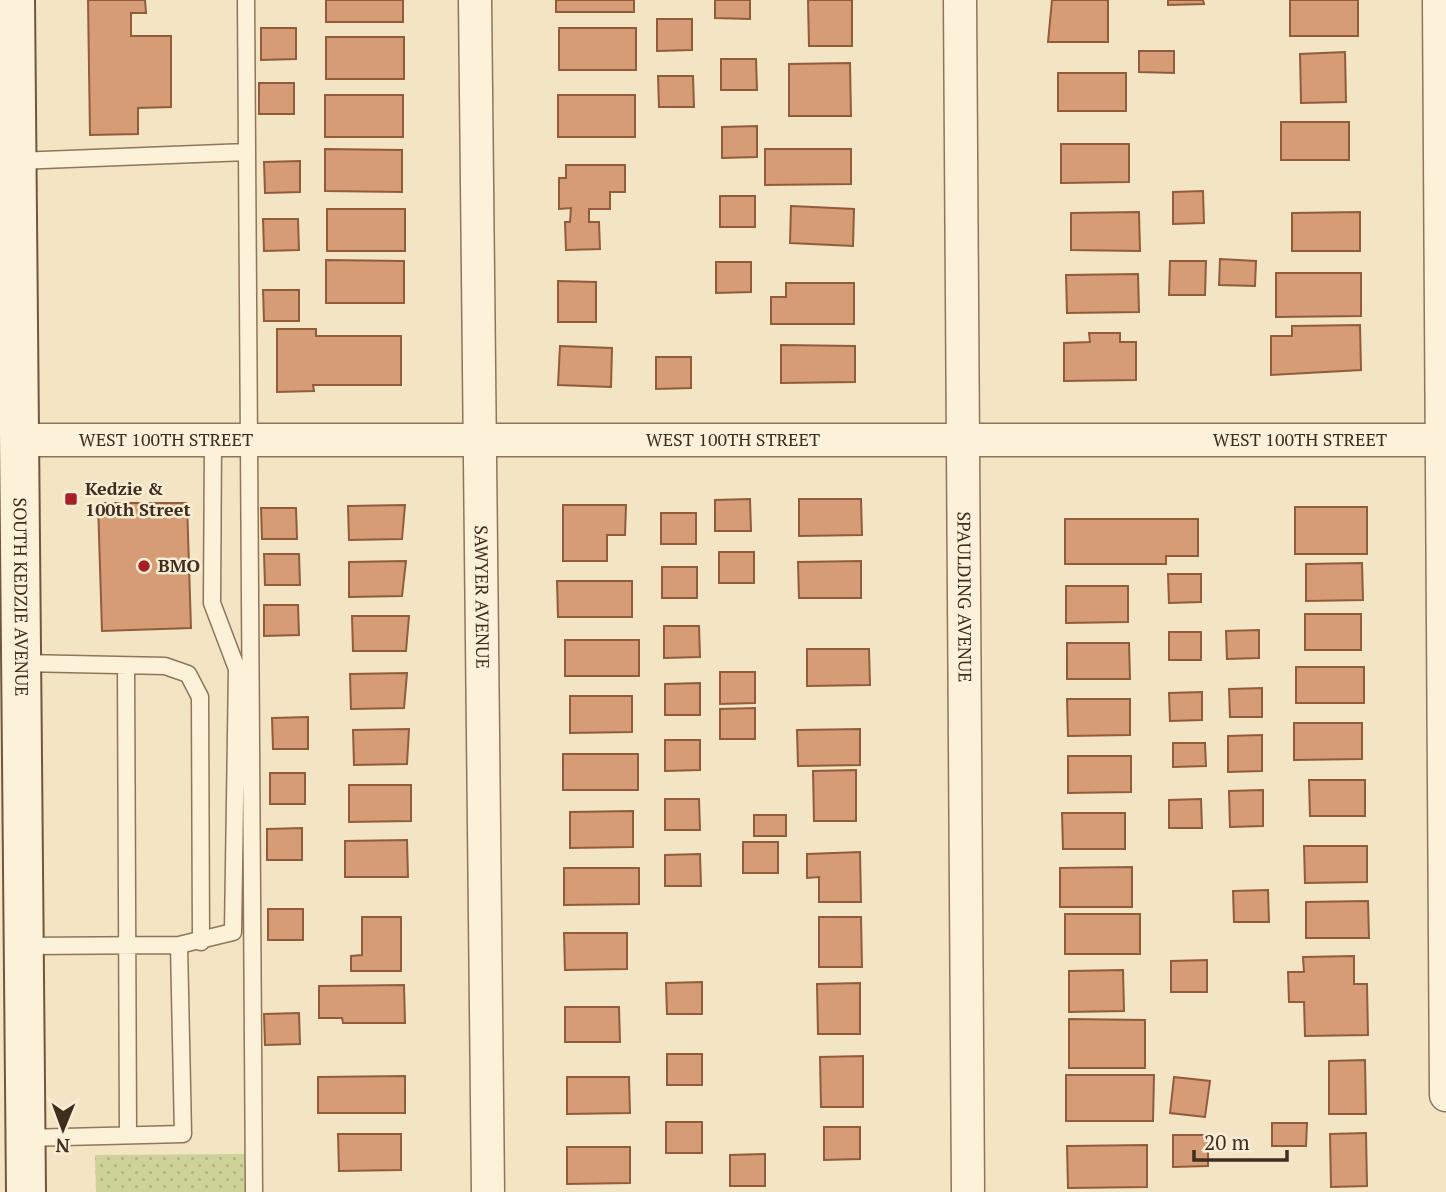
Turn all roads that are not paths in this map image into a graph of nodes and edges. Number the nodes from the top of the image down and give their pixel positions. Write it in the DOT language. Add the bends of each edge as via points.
graph roads {
  1 [pos="15,0"];
  2 [pos="246,0"];
  3 [pos="475,0"];
  4 [pos="960,0"];
  5 [pos="1438,0"];
  6 [pos="247,152"];
  7 [pos="8,161"];
  8 [pos="19,440"];
  9 [pos="213,440"];
  10 [pos="249,440"];
  11 [pos="480,440"];
  12 [pos="963,440"];
  13 [pos="1444,440"];
  14 [pos="21,663"];
  15 [pos="126,666"];
  16 [pos="201,942"];
  17 [pos="126,945"];
  18 [pos="179,945"];
  19 [pos="24,946"];
  20 [pos="1446,1095"];
  21 [pos="128,1135"];
  22 [pos="25,1138"];
  23 [pos="26,1192"];
  24 [pos="254,1192"];
  25 [pos="488,1192"];
  26 [pos="968,1192"];
  1 -- 7 [label="main road, SOUTH KEDZIE AVENUE"];
  2 -- 6 [label="lane"];
  3 -- 11 [label="street, SAWYER AVENUE"];
  4 -- 12 [label="street, SPAULDING AVENUE"];
  5 -- 13 [label="street"];
  6 -- 7 [label="lane"];
  6 -- 10 [label="lane"];
  7 -- 8 [label="main road, SOUTH KEDZIE AVENUE"];
  8 -- 9 [label="street, WEST 100TH STREET"];
  8 -- 14 [label="main road, SOUTH KEDZIE AVENUE"];
  9 -- 10 [label="street, WEST 100TH STREET"];
  9 -- 16 [label="lane" via="212,603 237,668 233,932"];
  10 -- 11 [label="street, WEST 100TH STREET"];
  10 -- 24 [label="lane"];
  11 -- 12 [label="street, WEST 100TH STREET"];
  11 -- 25 [label="street, SAWYER AVENUE"];
  12 -- 13 [label="street, WEST 100TH STREET"];
  12 -- 26 [label="street, SPAULDING AVENUE"];
  13 -- 20 [label="street"];
  14 -- 15 [label="lane"];
  14 -- 19 [label="main road, SOUTH KEDZIE AVENUE"];
  15 -- 16 [label="lane" via="165,666 188,674 200,696"];
  15 -- 17 [label="lane"];
  16 -- 18 [label="lane"];
  17 -- 18 [label="lane"];
  17 -- 19 [label="lane"];
  17 -- 21 [label="lane"];
  18 -- 21 [label="lane" via="183,1133"];
  19 -- 22 [label="main road, SOUTH KEDZIE AVENUE"];
  21 -- 22 [label="lane"];
  22 -- 23 [label="main road, SOUTH KEDZIE AVENUE"];
}
